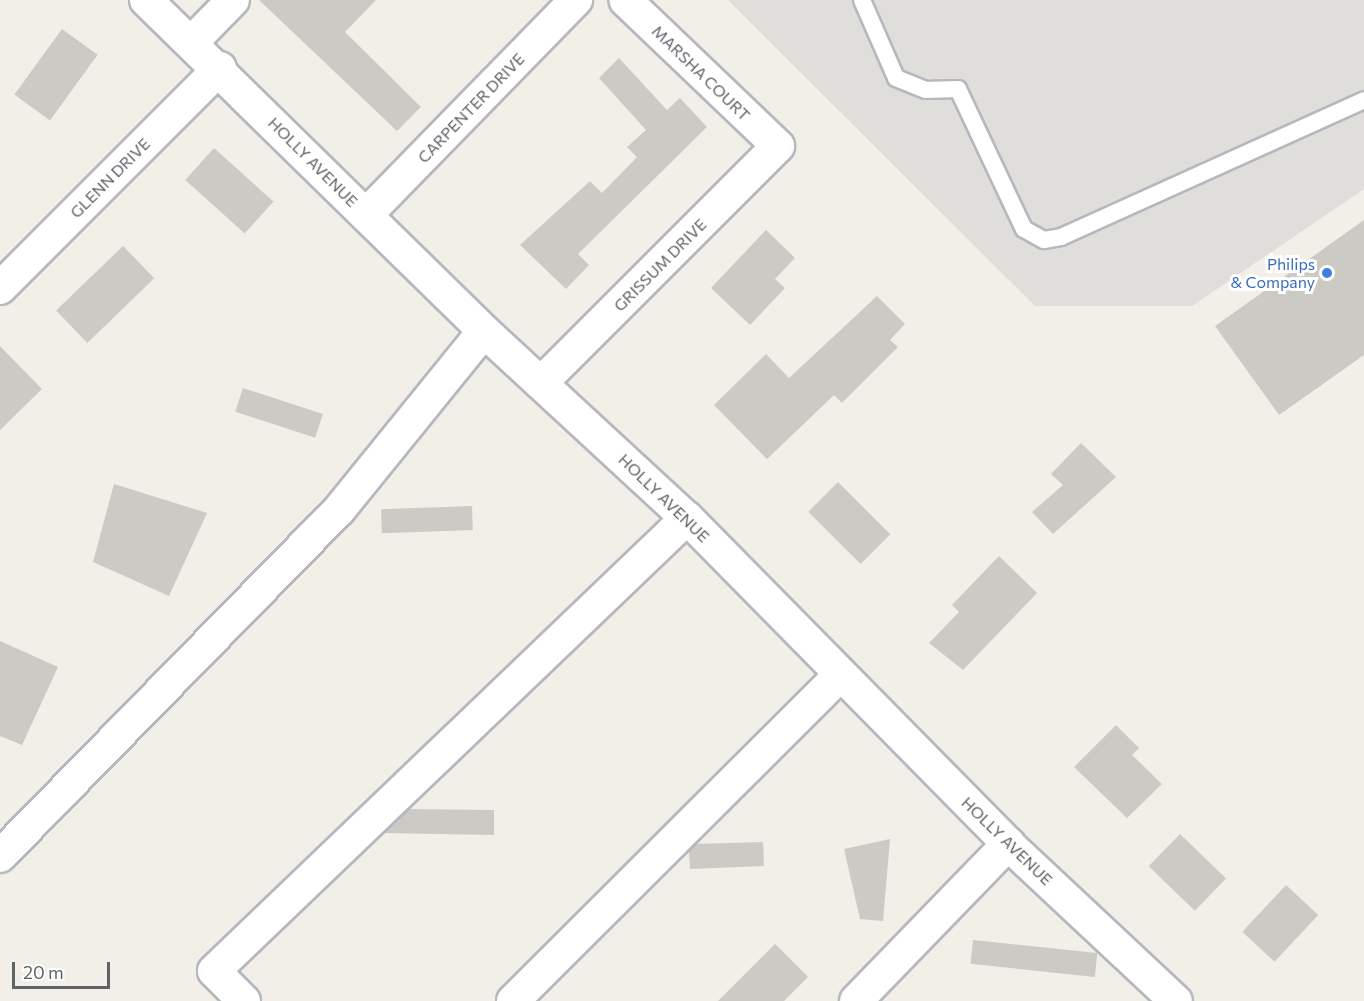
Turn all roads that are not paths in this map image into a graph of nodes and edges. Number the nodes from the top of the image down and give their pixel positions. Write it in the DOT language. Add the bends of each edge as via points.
graph roads {
  1 [pos="146,0"];
  2 [pos="233,0"];
  3 [pos="576,0"];
  4 [pos="625,0"];
  5 [pos="862,0"];
  6 [pos="192,43"];
  7 [pos="220,68"];
  8 [pos="1364,100"];
  9 [pos="778,146"];
  10 [pos="366,215"];
  11 [pos="0,288"];
  12 [pos="484,331"];
  13 [pos="542,383"];
  14 [pos="687,518"];
  15 [pos="840,675"];
  16 [pos="1008,844"];
  17 [pos="0,856"];
  18 [pos="244,1001"];
  19 [pos="513,1001"];
  20 [pos="856,1001"];
  21 [pos="1176,1001"];
  1 -- 6 [label="street, HOLLY AVENUE"];
  2 -- 6 [label="street"];
  3 -- 10 [label="street, CARPENTER DRIVE"];
  4 -- 9 [label="street, MARSHA COURT"];
  5 -- 8 [label="lane" via="896,78 926,90 958,89 1024,229 1044,240 1061,237"];
  6 -- 7 [label="street, HOLLY AVENUE"];
  7 -- 10 [label="street, HOLLY AVENUE"];
  7 -- 11 [label="street, GLENN DRIVE"];
  9 -- 13 [label="street, GRISSUM DRIVE"];
  10 -- 12 [label="street, HOLLY AVENUE"];
  12 -- 13 [label="street, HOLLY AVENUE"];
  12 -- 17 [label="street" via="339,510"];
  13 -- 14 [label="street, HOLLY AVENUE"];
  14 -- 15 [label="street, HOLLY AVENUE"];
  14 -- 18 [label="street" via="214,971"];
  15 -- 16 [label="street, HOLLY AVENUE"];
  15 -- 19 [label="street"];
  16 -- 20 [label="street"];
  16 -- 21 [label="street, HOLLY AVENUE"];
}
